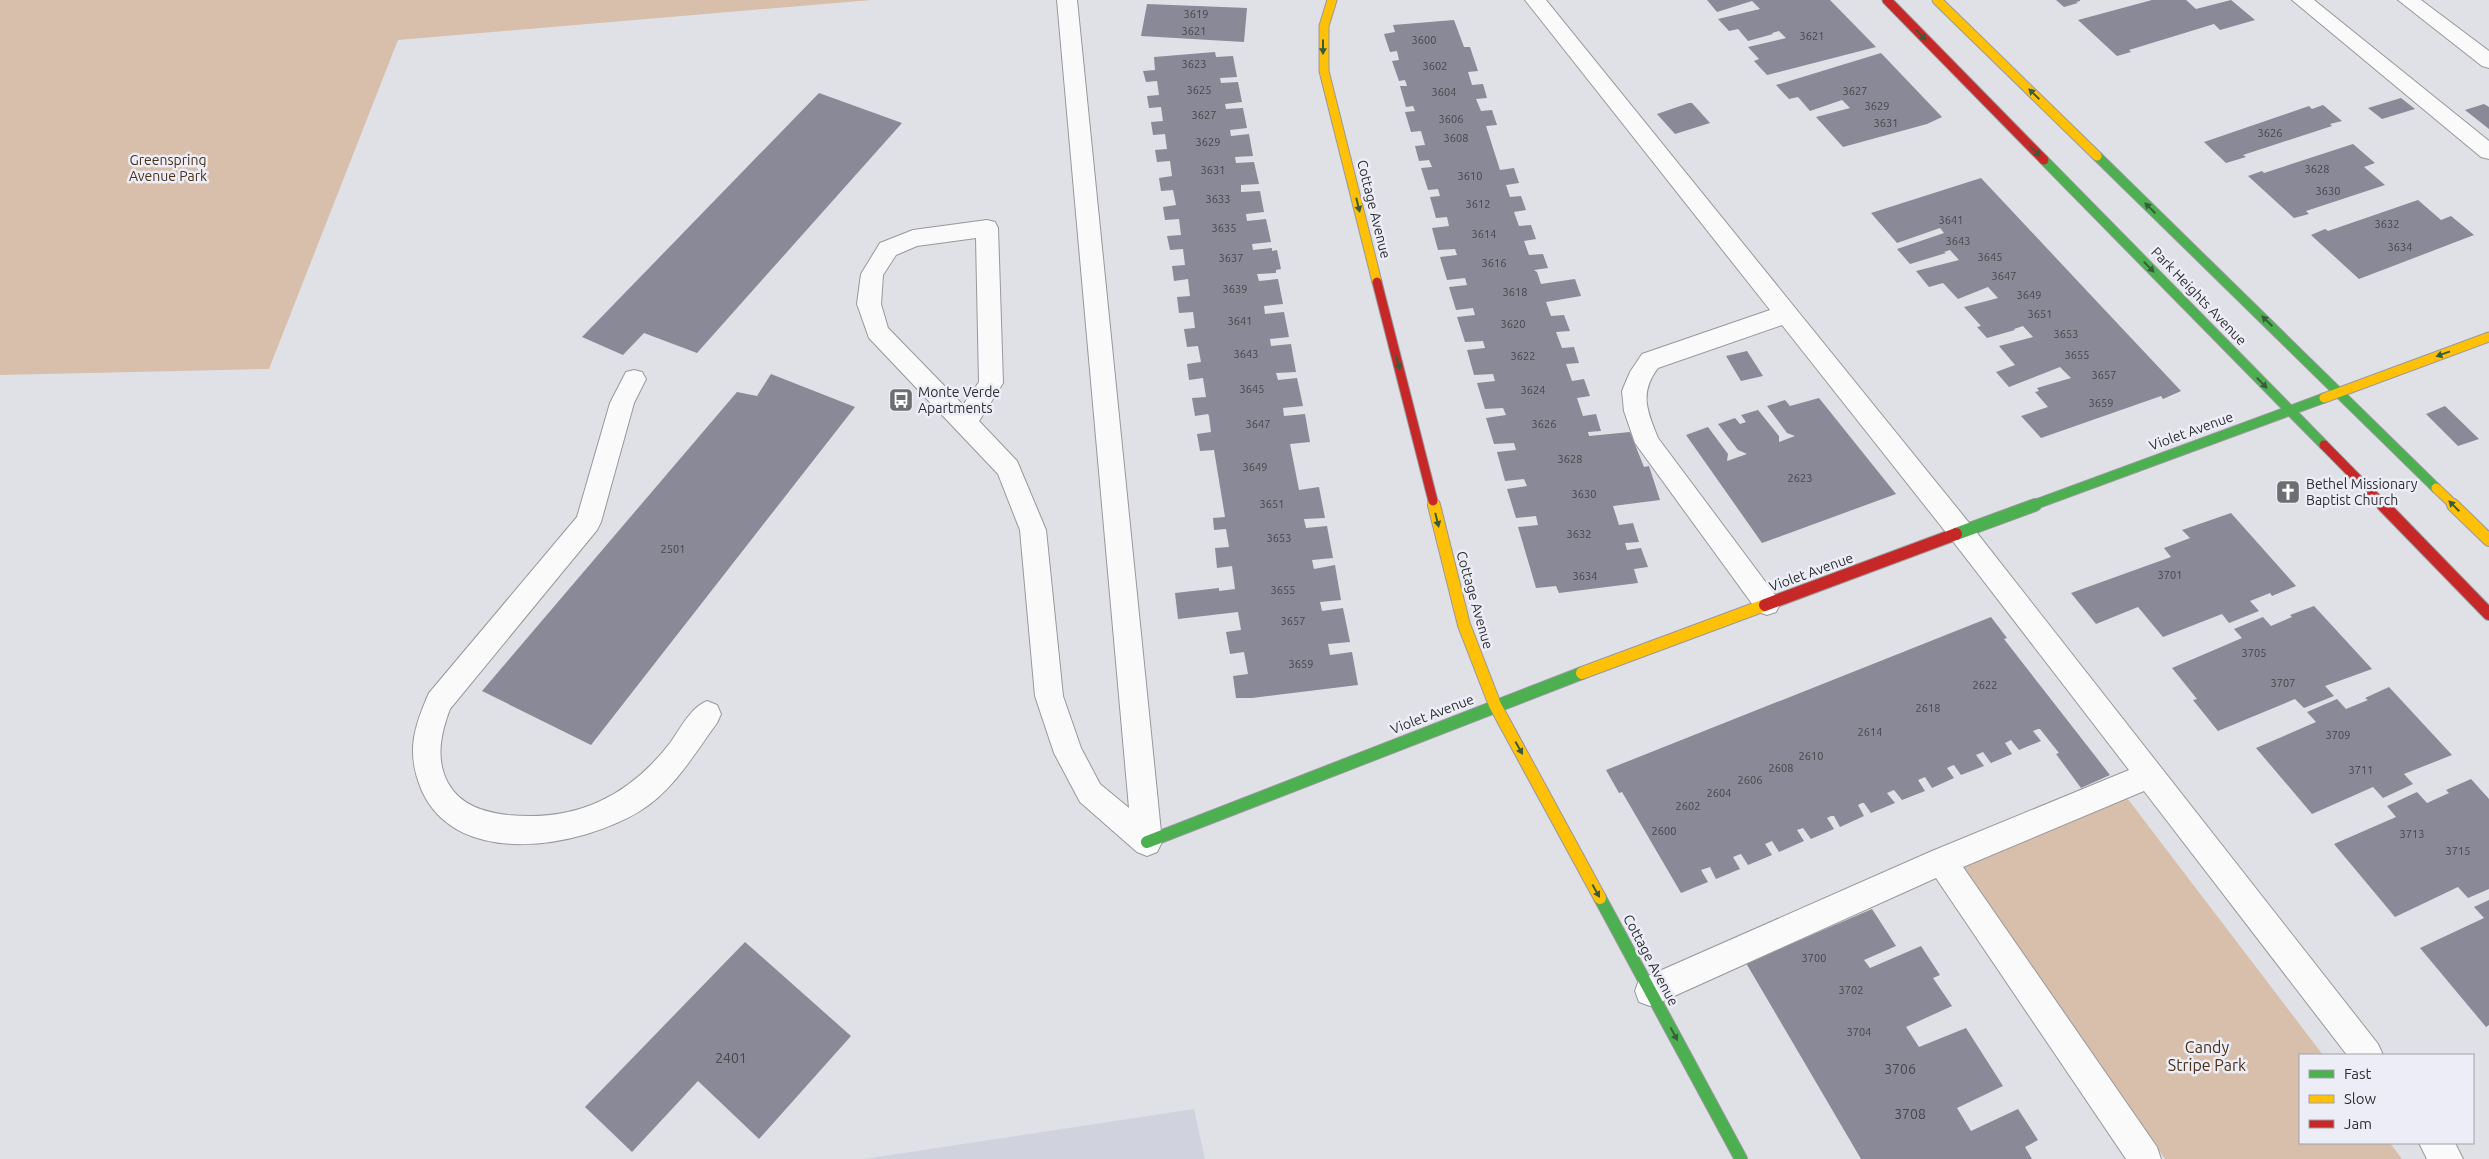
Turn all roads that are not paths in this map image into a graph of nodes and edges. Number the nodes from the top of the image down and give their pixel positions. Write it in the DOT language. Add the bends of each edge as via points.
graph roads {
  1 [pos="1067,0"];
  2 [pos="1332,0"];
  3 [pos="1535,0"];
  4 [pos="1887,0"];
  5 [pos="1937,0"];
  6 [pos="2302,0"];
  7 [pos="2408,0"];
  8 [pos="2489,61"];
  9 [pos="2489,152"];
  10 [pos="1786,314"];
  11 [pos="2489,337"];
  12 [pos="634,379"];
  13 [pos="2339,392"];
  14 [pos="2290,411"];
  15 [pos="965,422"];
  16 [pos="1961,532"];
  17 [pos="2489,540"];
  18 [pos="1767,604"];
  19 [pos="2489,614"];
  20 [pos="1495,706"];
  21 [pos="707,714"];
  22 [pos="2149,774"];
  23 [pos="1147,842"];
  24 [pos="1942,861"];
  25 [pos="1650,991"];
  26 [pos="2366,1054"];
  27 [pos="2436,1144"];
  28 [pos="1741,1159"];
  29 [pos="2145,1159"];
  30 [pos="2447,1159"];
  1 -- 23 [label="lane"];
  2 -- 20 [label="street, Cottage Avenue, one-way" via="1326,12 1322,43 1324,71 1464,625"];
  3 -- 10 [label="lane"];
  4 -- 14 [label="street, Park Heights Avenue, one-way"];
  13 -- 5 [label="street, Park Heights Avenue, one-way"];
  6 -- 9 [label="lane"];
  7 -- 8 [label="lane"];
  10 -- 16 [label="lane"];
  10 -- 18 [label="lane" via="1650,361 1638,374 1633,392 1636,414 1647,443"];
  11 -- 13 [label="street, Violet Avenue, one-way"];
  12 -- 21 [label="lane" via="622,403 588,522 439,702 425,750 428,773 441,801 458,816 479,824 525,832 552,830 610,813 652,786"];
  13 -- 14 [label="street, Violet Avenue"];
  17 -- 13 [label="street, Park Heights Avenue, one-way"];
  14 -- 16 [label="street, Violet Avenue"];
  14 -- 19 [label="street, Park Heights Avenue"];
  15 -- 15 [label="lane" via="991,383 986,228 913,238 888,249 872,274 869,304 877,332"];
  15 -- 23 [label="lane" via="1008,468 1033,530 1049,696 1068,753 1090,793"];
  16 -- 18 [label="street, Violet Avenue"];
  16 -- 22 [label="lane"];
  18 -- 20 [label="street, Violet Avenue"];
  20 -- 23 [label="street, Violet Avenue"];
  20 -- 25 [label="street, Cottage Avenue, one-way"];
  22 -- 24 [label="lane"];
  22 -- 26 [label="lane"];
  24 -- 25 [label="lane"];
  24 -- 29 [label="lane"];
  25 -- 28 [label="street, Cottage Avenue, one-way"];
  27 -- 30 [label="lane"];
}
